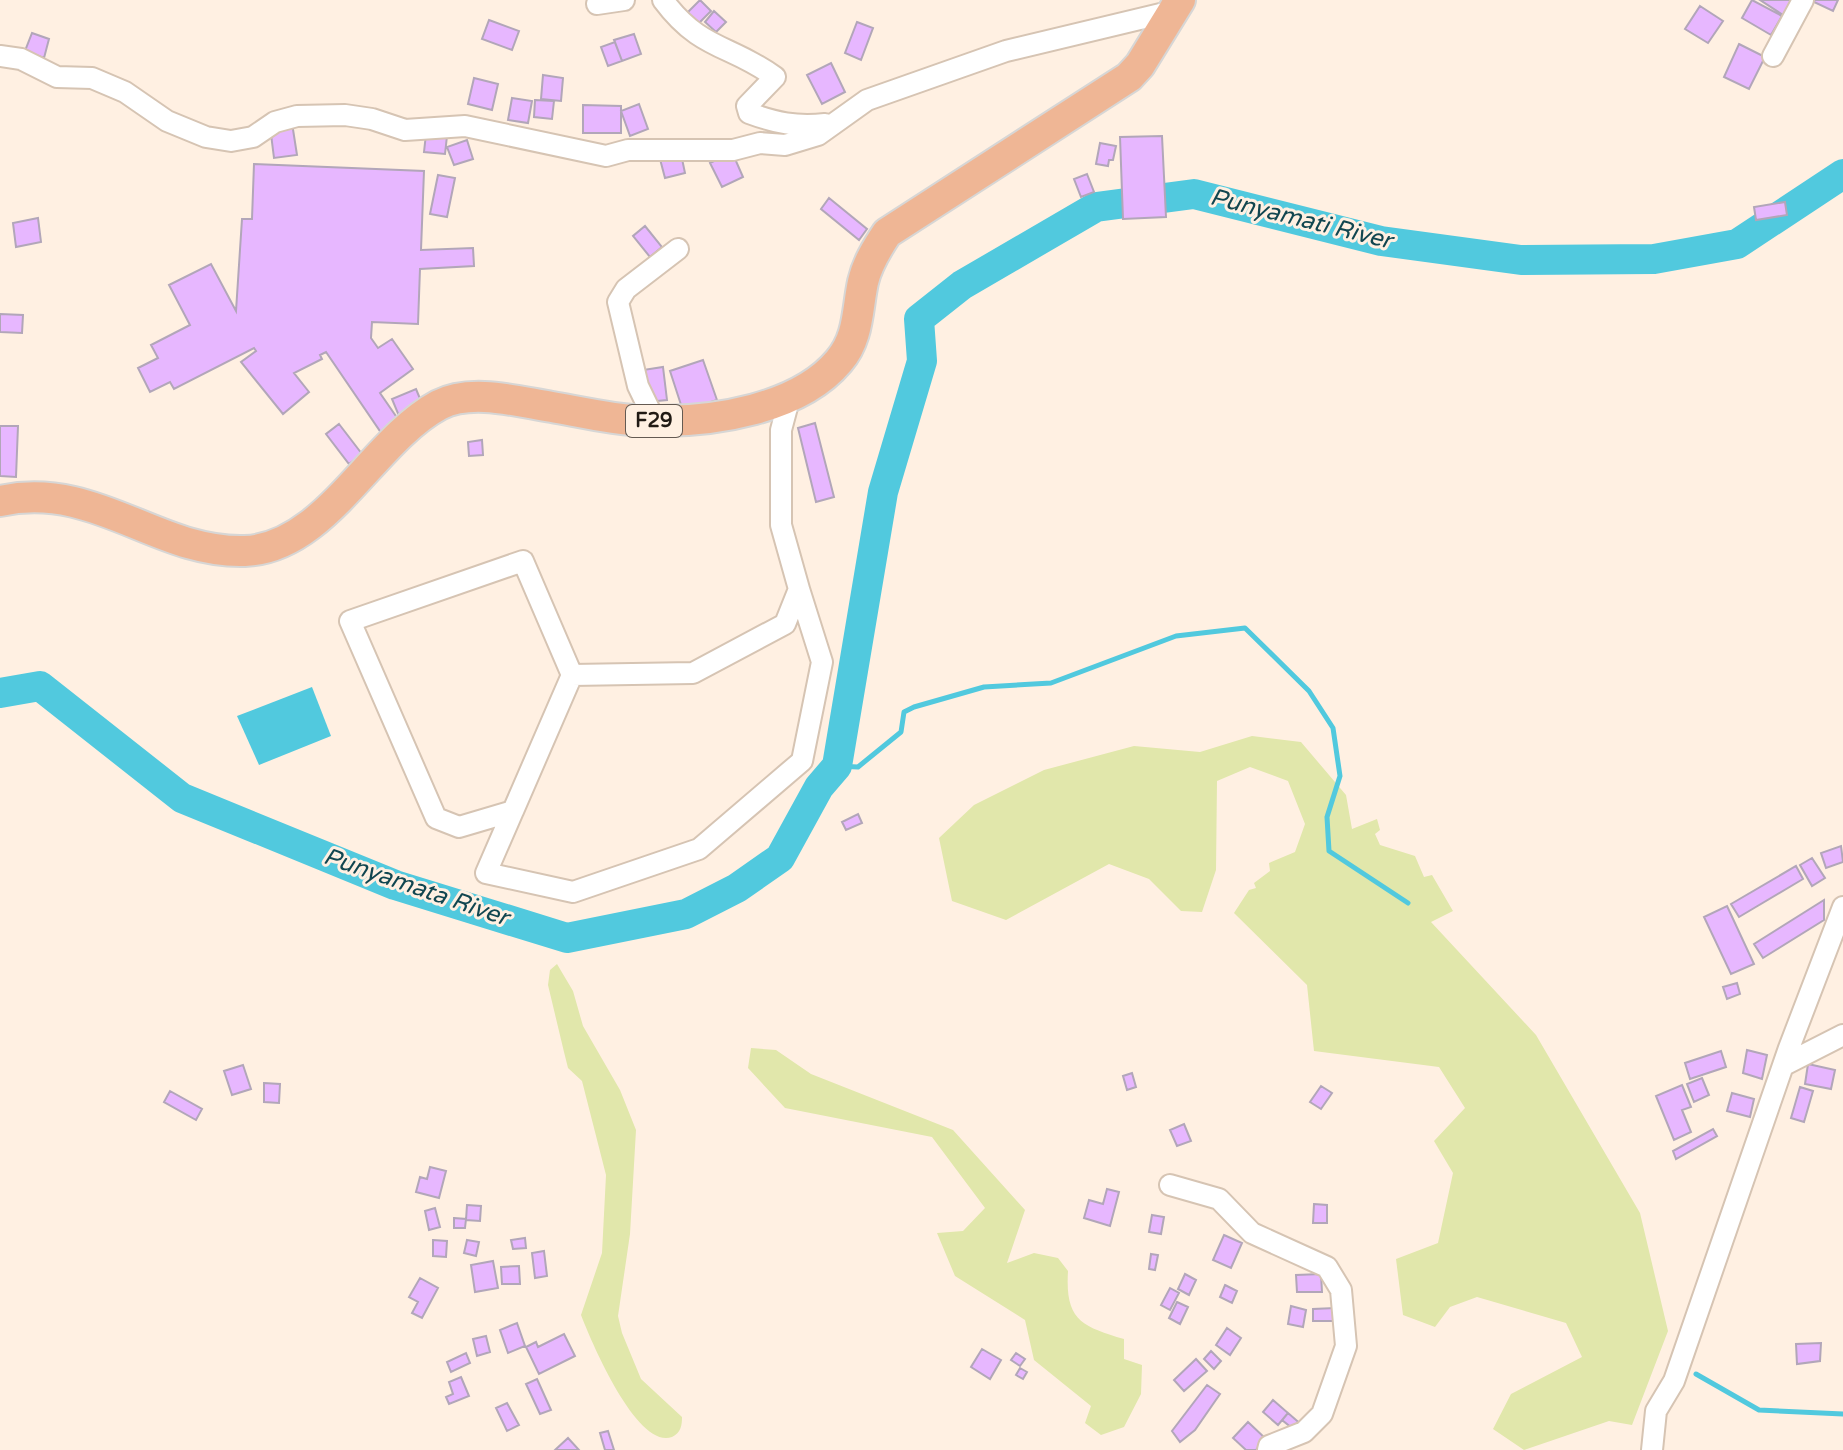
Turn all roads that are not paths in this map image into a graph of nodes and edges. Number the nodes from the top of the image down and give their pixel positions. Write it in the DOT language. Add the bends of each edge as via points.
graph roads {
  1 [pos="602,0"];
  2 [pos="624,0"];
  3 [pos="663,0"];
  4 [pos="1803,0"];
  5 [pos="1176,6"];
  6 [pos="0,56"];
  7 [pos="1773,56"];
  8 [pos="833,123"];
  9 [pos="678,249"];
  10 [pos="790,396"];
  11 [pos="655,421"];
  12 [pos="0,501"];
  13 [pos="799,589"];
  14 [pos="572,675"];
  15 [pos="1843,907"];
  16 [pos="1843,1035"];
  17 [pos="1786,1064"];
  18 [pos="1170,1185"];
  19 [pos="1268,1450"];
  20 [pos="1652,1450"];
  1 -- 2 [label="street" via="597,4"];
  3 -- 8 [label="street" via="681,24 711,45 775,77 751,99 749,113 799,126"];
  4 -- 7 [label="street"];
  5 -- 8 [label="street" via="1006,51 867,100"];
  5 -- 10 [label="main road, F29" via="1129,77 887,233 863,281 860,316 848,351 822,378"];
  6 -- 8 [label="street" via="21,59 57,77 92,78 125,92 167,121 231,141 253,137 275,122 297,116 345,115 405,130 465,126 606,156 628,150 785,145 818,135"];
  9 -- 11 [label="street" via="626,289 618,302 638,386"];
  10 -- 11 [label="main road, F29" via="745,410"];
  10 -- 13 [label="street" via="781,430 781,525"];
  11 -- 12 [label="main road, F29" via="502,400 452,400 396,440 315,520 263,550 210,548 89,503 51,498"];
  13 -- 14 [label="street" via="785,624 693,673"];
  13 -- 14 [label="street" via="822,662 802,761 699,849 573,892 486,873"];
  14 -- 14 [label="street" via="513,811 459,827 436,818 350,621 523,561"];
  15 -- 17 [label="street"];
  16 -- 17 [label="street"];
  17 -- 20 [label="street" via="1674,1381 1656,1411"];
  18 -- 19 [label="street" via="1219,1199 1252,1233 1327,1267 1341,1290 1346,1346 1322,1414 1304,1432"];
}
